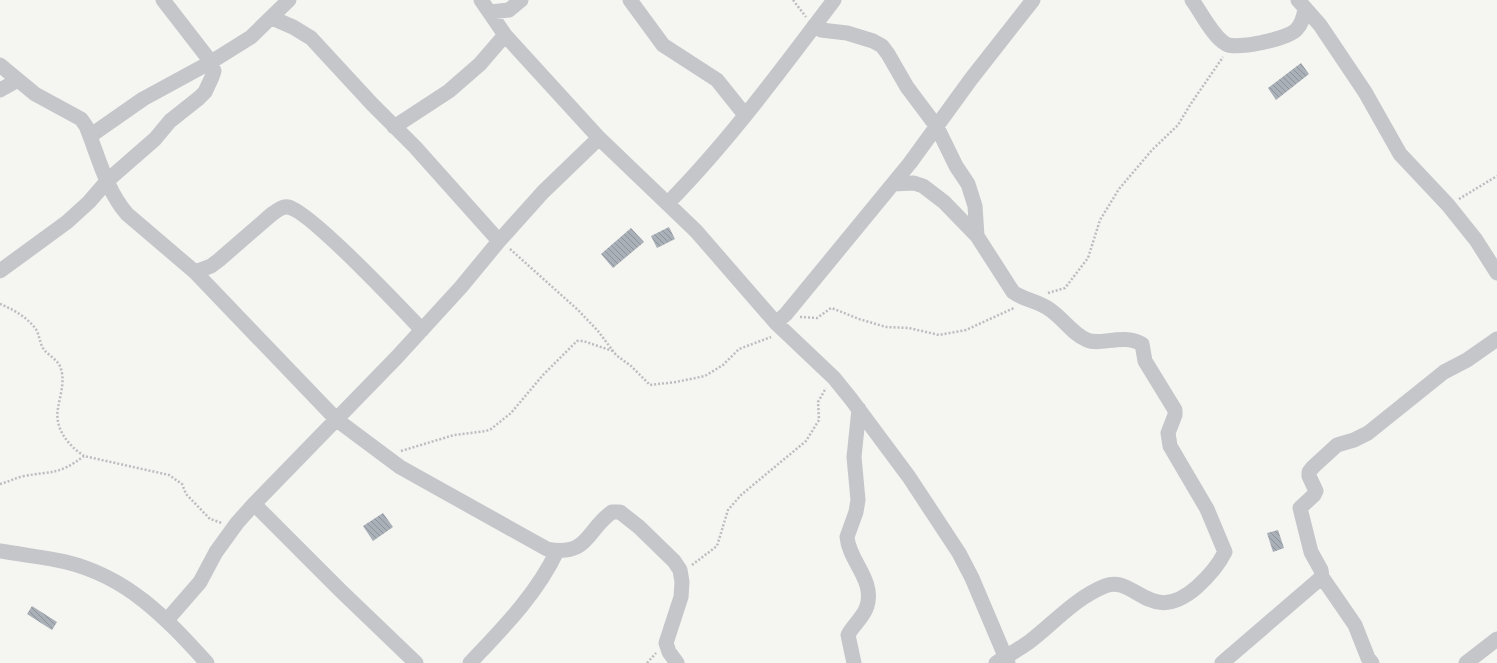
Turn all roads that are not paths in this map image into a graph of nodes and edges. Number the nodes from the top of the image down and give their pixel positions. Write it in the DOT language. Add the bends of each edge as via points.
graph roads {
  1 [pos="163,0"];
  2 [pos="289,0"];
  3 [pos="481,0"];
  4 [pos="521,0"];
  5 [pos="630,0"];
  6 [pos="834,0"];
  7 [pos="1033,0"];
  8 [pos="1192,0"];
  9 [pos="1302,4"];
  10 [pos="490,12"];
  11 [pos="272,18"];
  12 [pos="814,26"];
  13 [pos="505,35"];
  14 [pos="211,62"];
  15 [pos="0,65"];
  16 [pos="18,80"];
  17 [pos="0,90"];
  18 [pos="745,115"];
  19 [pos="394,127"];
  20 [pos="937,127"];
  21 [pos="90,136"];
  22 [pos="599,138"];
  23 [pos="108,180"];
  24 [pos="893,184"];
  25 [pos="668,203"];
  26 [pos="977,236"];
  27 [pos="499,241"];
  28 [pos="0,271"];
  29 [pos="195,272"];
  30 [pos="1497,274"];
  31 [pos="782,323"];
  32 [pos="422,330"];
  33 [pos="1497,339"];
  34 [pos="859,409"];
  35 [pos="337,420"];
  36 [pos="254,504"];
  37 [pos="0,551"];
  38 [pos="557,551"];
  39 [pos="1322,577"];
  40 [pos="167,620"];
  41 [pos="1497,639"];
  42 [pos="850,661"];
  43 [pos="1003,661"];
  44 [pos="207,663"];
  45 [pos="416,663"];
  46 [pos="470,663"];
  47 [pos="677,663"];
  48 [pos="1222,663"];
  49 [pos="1372,663"];
  50 [pos="1466,663"];
  1 -- 14 [label="street"];
  2 -- 11 [label="street"];
  3 -- 10 [label="street"];
  4 -- 10 [label="street" via="509,10"];
  5 -- 18 [label="street" via="663,45 717,80"];
  6 -- 12 [label="street"];
  7 -- 20 [label="street"];
  8 -- 9 [label="street" via="1221,41 1229,46 1268,42 1287,36 1300,26"];
  9 -- 30 [label="street" via="1320,25 1365,92 1400,154 1448,205 1476,240"];
  10 -- 13 [label="street"];
  11 -- 14 [label="street" via="251,37"];
  11 -- 19 [label="street" via="304,32 311,38"];
  12 -- 18 [label="street"];
  12 -- 20 [label="street" via="821,30 860,37 882,46 907,87"];
  13 -- 19 [label="street" via="480,64 448,91"];
  13 -- 22 [label="street"];
  14 -- 21 [label="street" via="143,99"];
  14 -- 23 [label="street" via="214,71 205,92 170,121 155,139"];
  15 -- 16 [label="street"];
  16 -- 17 [label="street"];
  16 -- 21 [label="street" via="43,99 81,119"];
  18 -- 25 [label="street" via="699,171"];
  19 -- 27 [label="street"];
  20 -- 24 [label="street"];
  20 -- 26 [label="street" via="973,194"];
  21 -- 23 [label="street"];
  22 -- 25 [label="street"];
  22 -- 27 [label="street" via="543,192"];
  23 -- 28 [label="street" via="89,202 66,222"];
  23 -- 29 [label="street" via="120,206 127,214"];
  24 -- 26 [label="street" via="923,186 944,202"];
  24 -- 31 [label="street"];
  25 -- 31 [label="street"];
  26 -- 43 [label="street" via="1013,292 1048,307 1087,340 1092,342 1126,339 1142,344 1145,361 1165,391 1175,412 1168,433 1170,446 1207,509 1225,552 1219,564 1187,596 1166,604 1148,599 1122,586 1106,585 1080,600"];
  27 -- 32 [label="street"];
  29 -- 32 [label="street" via="211,266 272,214 287,206 321,230"];
  29 -- 35 [label="street"];
  31 -- 34 [label="street" via="834,378"];
  32 -- 35 [label="street"];
  33 -- 39 [label="street" via="1444,372 1368,433 1337,445 1309,472 1316,491 1300,508 1311,552"];
  34 -- 42 [label="street" via="854,457 858,500 847,537 867,587 868,600 865,610 848,635"];
  34 -- 43 [label="street" via="909,477 959,553 972,578"];
  35 -- 36 [label="street"];
  35 -- 38 [label="street" via="385,457 538,545"];
  36 -- 40 [label="street" via="216,552 200,582"];
  36 -- 45 [label="street"];
  37 -- 40 [label="street" via="67,562 107,577 137,594"];
  38 -- 46 [label="street" via="548,570 530,596"];
  38 -- 47 [label="street" via="566,551 580,545 610,513 615,511 639,527 677,566 681,578 677,612 666,643 668,652"];
  39 -- 48 [label="street"];
  39 -- 49 [label="street" via="1355,625"];
  40 -- 44 [label="street"];
  41 -- 50 [label="street"];
}
